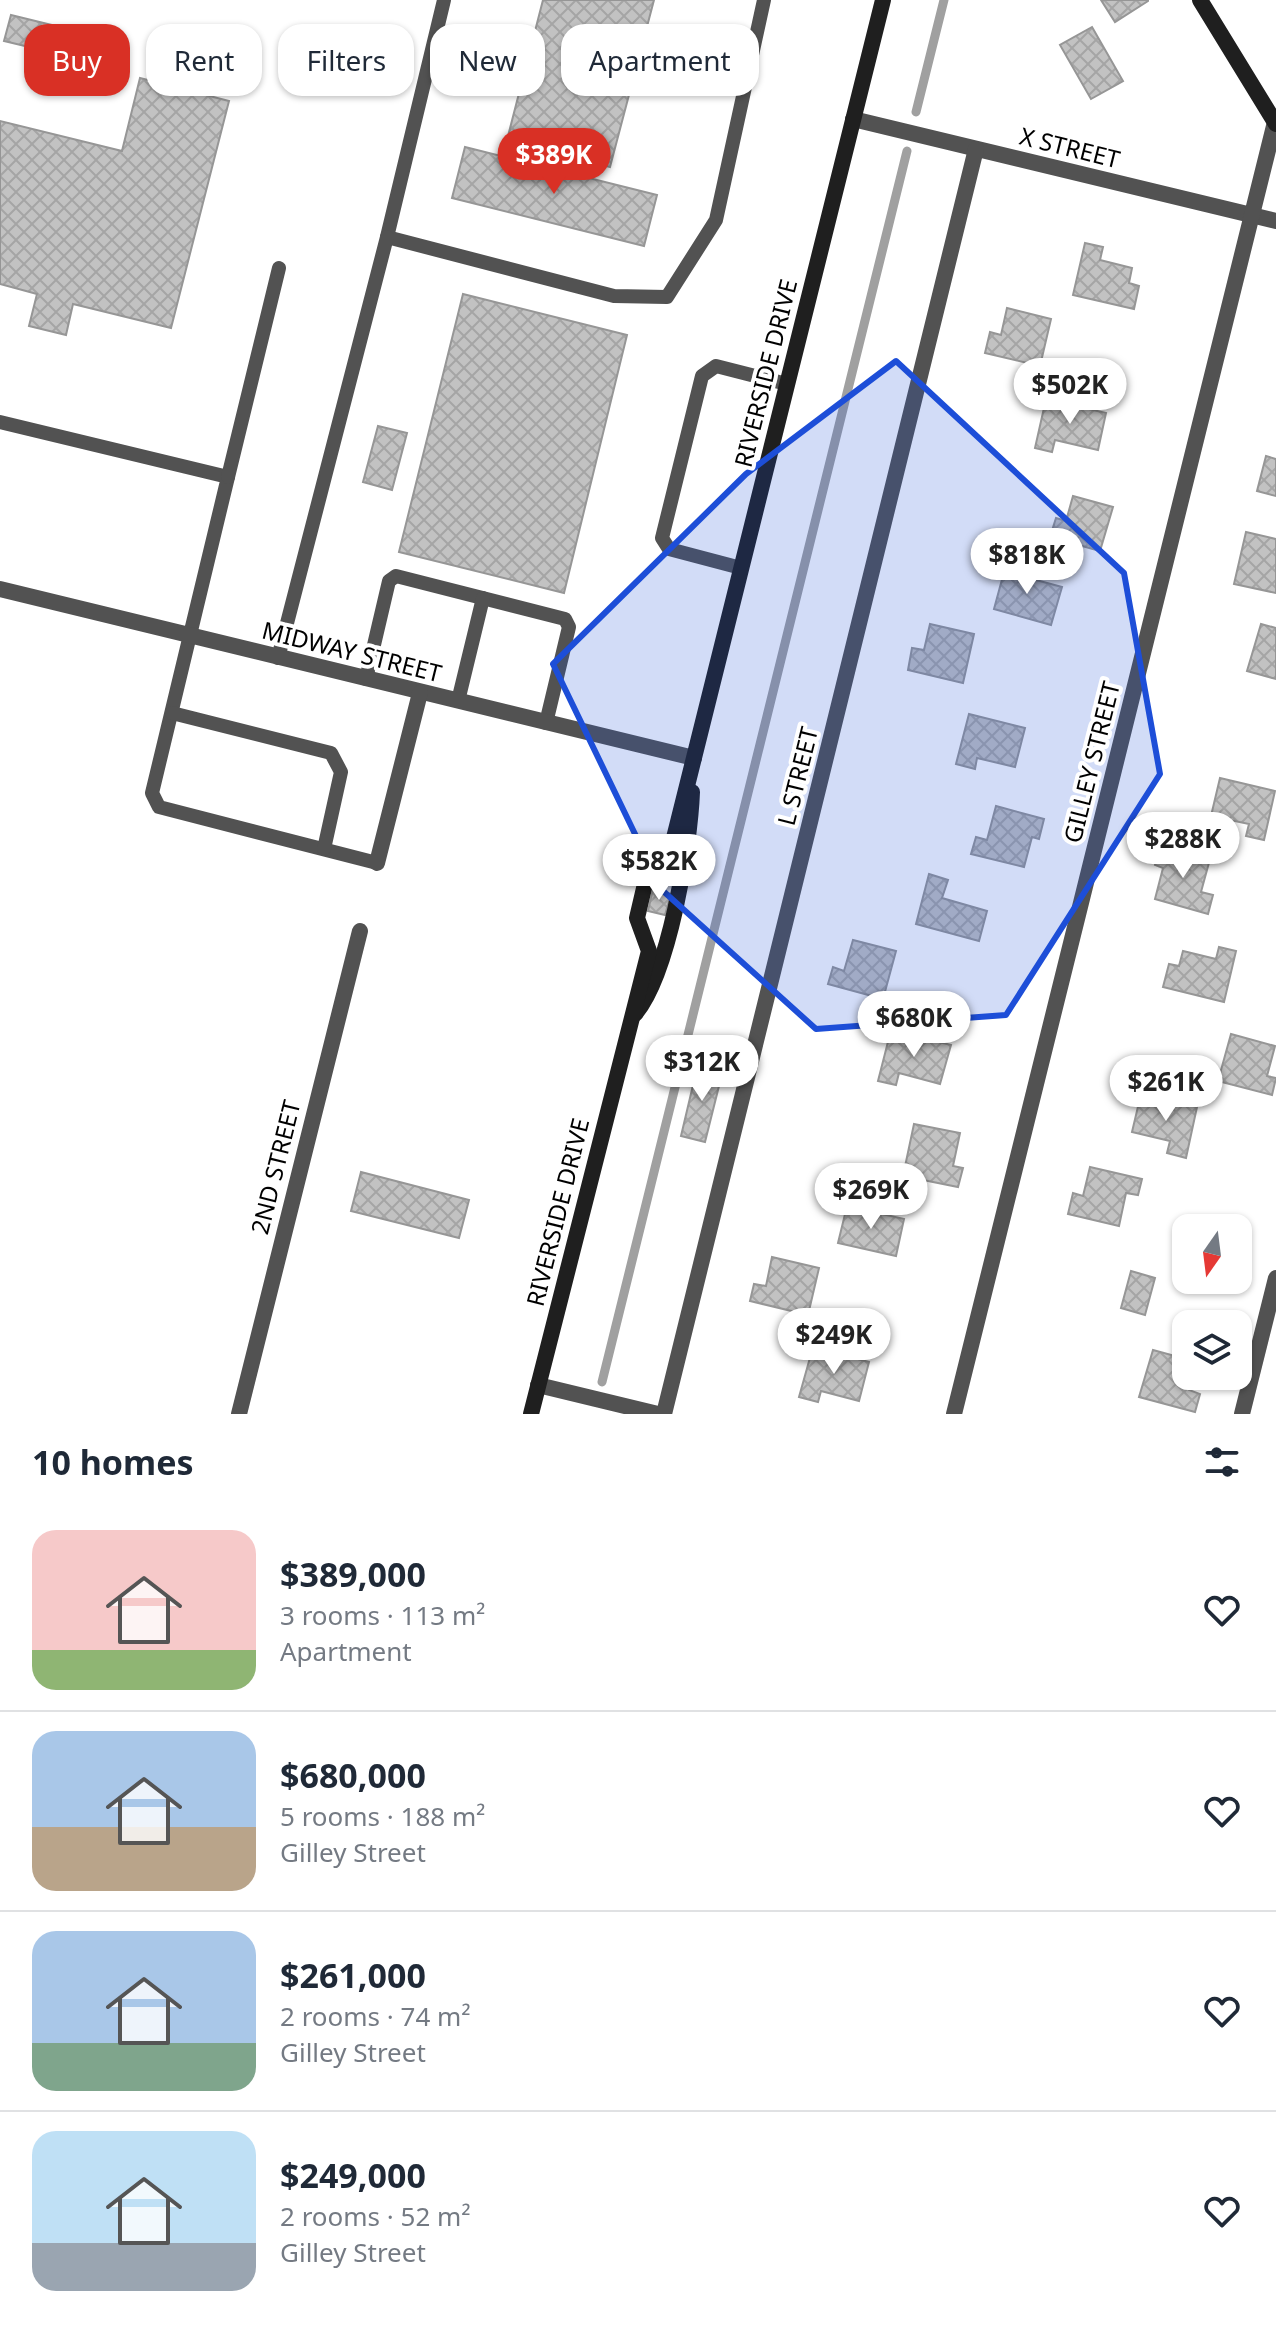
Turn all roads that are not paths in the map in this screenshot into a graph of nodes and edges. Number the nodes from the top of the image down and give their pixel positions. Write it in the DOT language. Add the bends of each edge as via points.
graph roads {
  1 [pos="444,0"];
  2 [pos="764,0"];
  3 [pos="883,0"];
  4 [pos="1200,0"];
  5 [pos="853,119"];
  6 [pos="1275,123"];
  7 [pos="976,149"];
  8 [pos="1251,215"];
  9 [pos="1276,221"];
  10 [pos="387,237"];
  11 [pos="279,268"];
  12 [pos="787,384"];
  13 [pos="0,422"];
  14 [pos="228,477"];
  15 [pos="741,568"];
  16 [pos="0,589"];
  17 [pos="483,598"];
  18 [pos="191,636"];
  19 [pos="278,658"];
  20 [pos="366,679"];
  21 [pos="420,693"];
  22 [pos="458,701"];
  23 [pos="172,713"];
  24 [pos="546,723"];
  25 [pos="694,758"];
  26 [pos="324,849"];
  27 [pos="377,863"];
  28 [pos="360,931"];
  29 [pos="629,1022"];
  30 [pos="1276,1278"];
  31 [pos="538,1385"];
  32 [pos="239,1414"];
  33 [pos="531,1414"];
  34 [pos="661,1414"];
  35 [pos="954,1414"];
  36 [pos="1242,1414"];
  1 -- 10 [label="lane"];
  2 -- 10 [label="lane" via="716,220 667,297 614,296"];
  3 -- 5 [label="street, RIVERSIDE DRIVE"];
  4 -- 6 [label="street"];
  5 -- 7 [label="street, X STREET"];
  5 -- 12 [label="street, RIVERSIDE DRIVE"];
  6 -- 8 [label="street, GILLEY STREET"];
  7 -- 8 [label="street, X STREET"];
  7 -- 34 [label="street, L STREET"];
  8 -- 9 [label="street, X STREET"];
  8 -- 35 [label="street, GILLEY STREET"];
  10 -- 19 [label="lane"];
  11 -- 14 [label="lane"];
  12 -- 15 [label="street, RIVERSIDE DRIVE"];
  12 -- 15 [label="lane" via="716,366 702,376 662,538 669,549"];
  13 -- 14 [label="lane"];
  14 -- 18 [label="lane"];
  15 -- 25 [label="street, RIVERSIDE DRIVE"];
  16 -- 18 [label="street, MIDWAY STREET"];
  17 -- 20 [label="lane" via="396,576 389,581"];
  17 -- 22 [label="lane"];
  17 -- 24 [label="lane" via="565,619 569,627"];
  18 -- 19 [label="street, MIDWAY STREET"];
  18 -- 23 [label="lane"];
  19 -- 20 [label="street, MIDWAY STREET"];
  20 -- 21 [label="street, MIDWAY STREET"];
  21 -- 22 [label="street, MIDWAY STREET"];
  21 -- 27 [label="street"];
  22 -- 24 [label="street, MIDWAY STREET"];
  23 -- 26 [label="lane" via="331,753 341,772"];
  23 -- 26 [label="lane" via="152,793 159,807"];
  24 -- 25 [label="street, MIDWAY STREET"];
  25 -- 29 [label="street, RIVERSIDE DRIVE" via="690,842 683,871 649,997"];
  25 -- 29 [label="street, RIVERSIDE DRIVE" via="674,838 648,871 644,887 637,918 649,951"];
  26 -- 27 [label="lane"];
  28 -- 32 [label="street, 2ND STREET"];
  29 -- 31 [label="street, RIVERSIDE DRIVE"];
  30 -- 36 [label="street"];
  31 -- 33 [label="street, RIVERSIDE DRIVE"];
  31 -- 34 [label="street"];
}
